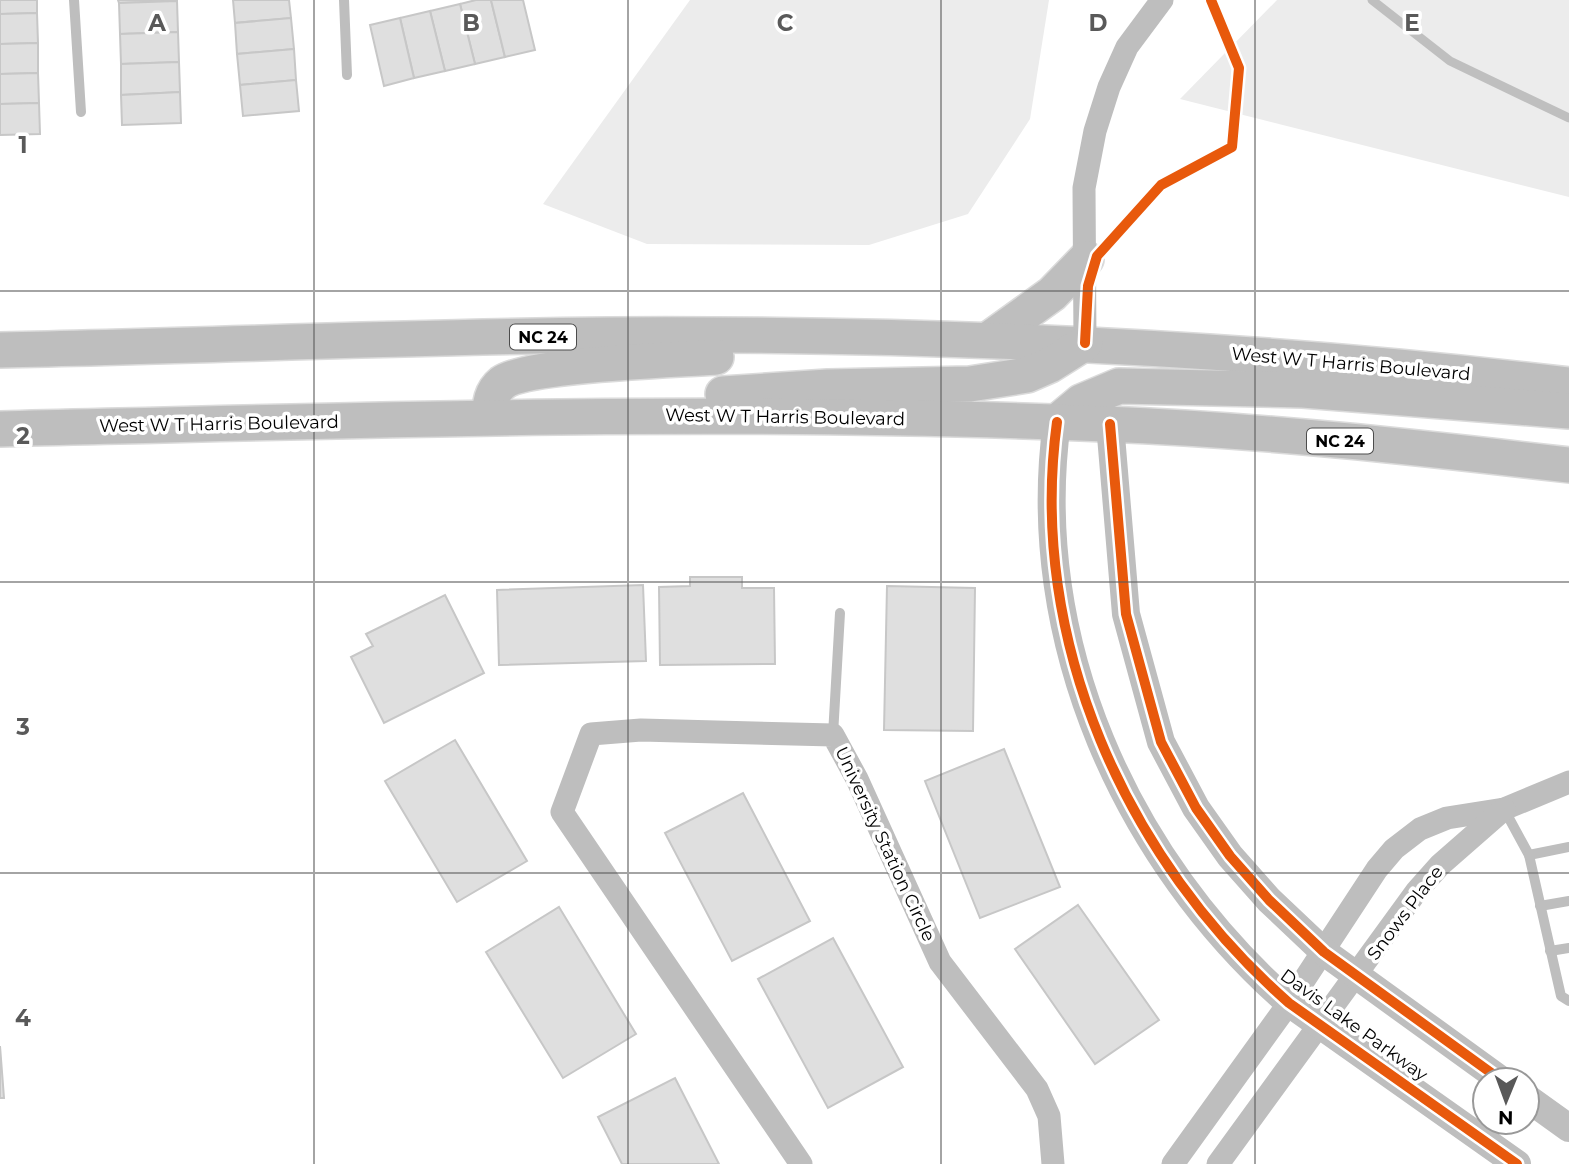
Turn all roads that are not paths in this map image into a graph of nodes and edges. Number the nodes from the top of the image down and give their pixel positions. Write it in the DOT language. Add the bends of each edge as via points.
graph roads {
  1 [pos="74,0"];
  2 [pos="344,0"];
  3 [pos="1162,0"];
  4 [pos="347,75"];
  5 [pos="81,112"];
  6 [pos="1086,259"];
  7 [pos="847,337"];
  8 [pos="988,340"];
  9 [pos="1085,343"];
  10 [pos="47,349"];
  11 [pos="0,350"];
  12 [pos="0,362"];
  13 [pos="1569,385"];
  14 [pos="1569,411"];
  15 [pos="687,415"];
  16 [pos="491,417"];
  17 [pos="1057,422"];
  18 [pos="1110,424"];
  19 [pos="0,429"];
  20 [pos="1374,444"];
  21 [pos="1569,444"];
  22 [pos="1569,465"];
  23 [pos="840,613"];
  24 [pos="833,735"];
  25 [pos="1569,782"];
  26 [pos="1504,809"];
  27 [pos="1569,847"];
  28 [pos="1529,855"];
  29 [pos="1569,901"];
  30 [pos="1540,906"];
  31 [pos="1569,948"];
  32 [pos="1550,951"];
  33 [pos="1324,952"];
  34 [pos="1357,976"];
  35 [pos="1566,997"];
  36 [pos="1289,1003"];
  37 [pos="1321,1025"];
  38 [pos="1482,1066"];
  39 [pos="1541,1108"];
  40 [pos="1569,1128"];
  41 [pos="801,1164"];
  42 [pos="1054,1164"];
  43 [pos="1173,1164"];
  44 [pos="1218,1164"];
  45 [pos="1517,1164"];
  1 -- 5 [label="lane"];
  2 -- 4 [label="lane"];
  3 -- 6 [label="street" via="1128,47 1095,131 1084,188"];
  6 -- 8 [label="main road" via="1052,294"];
  6 -- 9 [label="street"];
  7 -- 8 [label="main road, West W T Harris Boulevard / NC 24"];
  7 -- 10 [label="main road, West W T Harris Boulevard / NC 24" via="608,335"];
  7 -- 16 [label="main road" via="773,353 539,372 502,383 489,403"];
  8 -- 9 [label="main road, West W T Harris Boulevard / NC 24"];
  9 -- 13 [label="main road, West W T Harris Boulevard / NC 24" via="1430,369"];
  9 -- 15 [label="main road" via="1027,375 970,384 721,394"];
  10 -- 11 [label="main road, West W T Harris Boulevard / NC 24"];
  10 -- 12 [label="main road"];
  14 -- 17 [label="main road" via="1303,390 1119,386 1081,402"];
  15 -- 16 [label="main road, West W T Harris Boulevard / NC 24"];
  15 -- 17 [label="main road, West W T Harris Boulevard / NC 24"];
  16 -- 19 [label="main road, West W T Harris Boulevard / NC 24"];
  17 -- 18 [label="main road, West W T Harris Boulevard / NC 24"];
  17 -- 36 [label="street, Davis Lake Parkway" via="1051,531 1058,597 1074,670 1097,734 1171,873 1213,928"];
  18 -- 20 [label="main road, West W T Harris Boulevard / NC 24"];
  18 -- 33 [label="street" via="1126,614 1161,742 1196,808 1230,856"];
  20 -- 21 [label="main road" via="1437,429"];
  20 -- 22 [label="main road, West W T Harris Boulevard / NC 24"];
  23 -- 24 [label="lane"];
  24 -- 41 [label="street, University Station Circle" via="641,730 591,734 562,812"];
  24 -- 42 [label="street, University Station Circle" via="940,962 1037,1089 1049,1116"];
  25 -- 26 [label="street"];
  26 -- 28 [label="lane"];
  26 -- 33 [label="street" via="1447,818 1420,829 1394,849"];
  26 -- 34 [label="street, Snows Place" via="1416,892"];
  27 -- 28 [label="lane"];
  28 -- 30 [label="lane"];
  29 -- 30 [label="lane"];
  30 -- 32 [label="lane"];
  31 -- 32 [label="lane"];
  32 -- 35 [label="lane"];
  33 -- 34 [label="street"];
  33 -- 36 [label="street"];
  34 -- 37 [label="street, Snows Place"];
  34 -- 38 [label="street"];
  36 -- 37 [label="street, Davis Lake Parkway"];
  36 -- 43 [label="street"];
  37 -- 44 [label="street, Snows Place"];
  37 -- 45 [label="street, Davis Lake Parkway"];
  39 -- 40 [label="street"];
}
